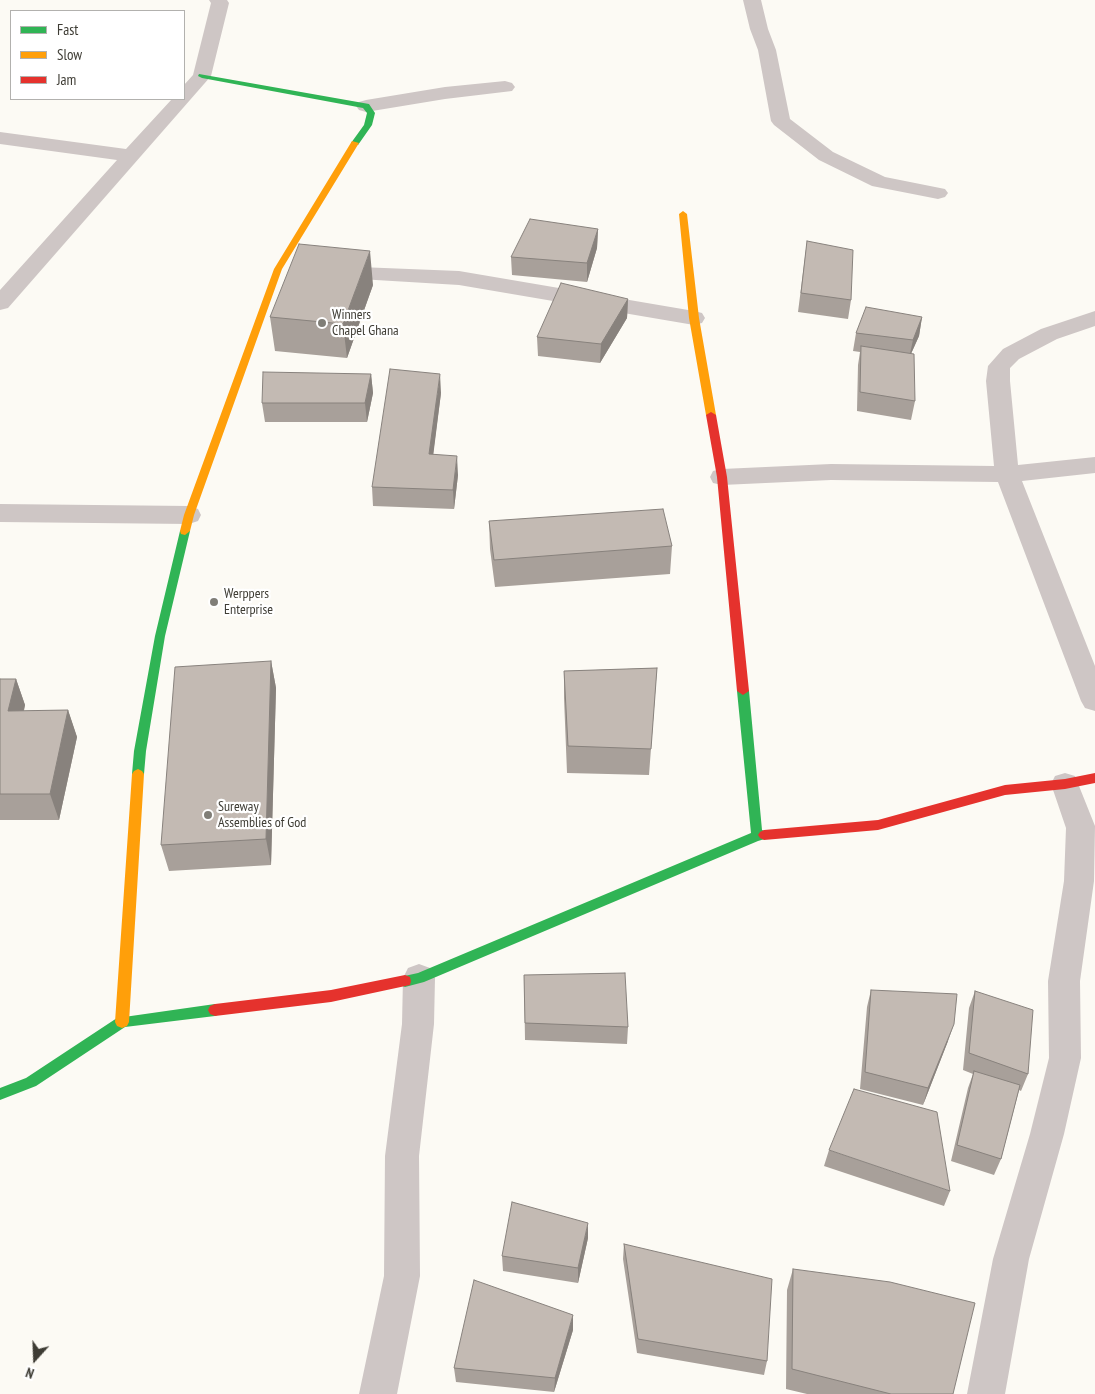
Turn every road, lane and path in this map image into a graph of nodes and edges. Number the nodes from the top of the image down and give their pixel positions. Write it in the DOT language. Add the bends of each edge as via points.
graph roads {
  1 [pos="218,0"];
  2 [pos="752,0"];
  3 [pos="202,76"];
  4 [pos="505,87"];
  5 [pos="185,96"];
  6 [pos="181,100"];
  7 [pos="366,106"];
  8 [pos="0,138"];
  9 [pos="132,156"];
  10 [pos="938,193"];
  11 [pos="683,214"];
  12 [pos="298,270"];
  13 [pos="0,303"];
  14 [pos="694,318"];
  15 [pos="1095,318"];
  16 [pos="1095,465"];
  17 [pos="1008,474"];
  18 [pos="722,477"];
  19 [pos="0,513"];
  20 [pos="189,515"];
  21 [pos="1095,701"];
  22 [pos="1080,781"];
  23 [pos="757,836"];
  24 [pos="1087,883"];
  25 [pos="419,978"];
  26 [pos="122,1022"];
  27 [pos="0,1094"];
  28 [pos="378,1394"];
  29 [pos="986,1394"];
  1 -- 3 [label="street" via="220,3"];
  2 -- 10 [label="street" via="767,50 781,120 826,156 878,182"];
  3 -- 5 [label="street"];
  3 -- 7 [label="street"];
  4 -- 7 [label="street"];
  6 -- 9 [label="street"];
  7 -- 12 [label="street" via="371,113 368,125 355,143"];
  8 -- 9 [label="street"];
  9 -- 13 [label="street"];
  11 -- 14 [label="street"];
  12 -- 14 [label="street" via="459,278"];
  12 -- 20 [label="street"];
  14 -- 18 [label="street"];
  15 -- 17 [label="street" via="1049,334 1011,354 1000,366 998,381"];
  16 -- 17 [label="street"];
  17 -- 18 [label="street" via="831,472"];
  17 -- 21 [label="street"];
  18 -- 23 [label="street"];
  19 -- 20 [label="street"];
  20 -- 26 [label="street" via="160,636 140,751"];
  22 -- 23 [label="street" via="1005,790 878,825"];
  22 -- 24 [label="street"];
  23 -- 25 [label="street"];
  24 -- 29 [label="street" via="1064,981 1065,1058 1011,1259"];
  25 -- 26 [label="street" via="331,996"];
  25 -- 28 [label="street" via="418,1024 402,1156 402,1276"];
  26 -- 27 [label="street" via="31,1082"];
}
